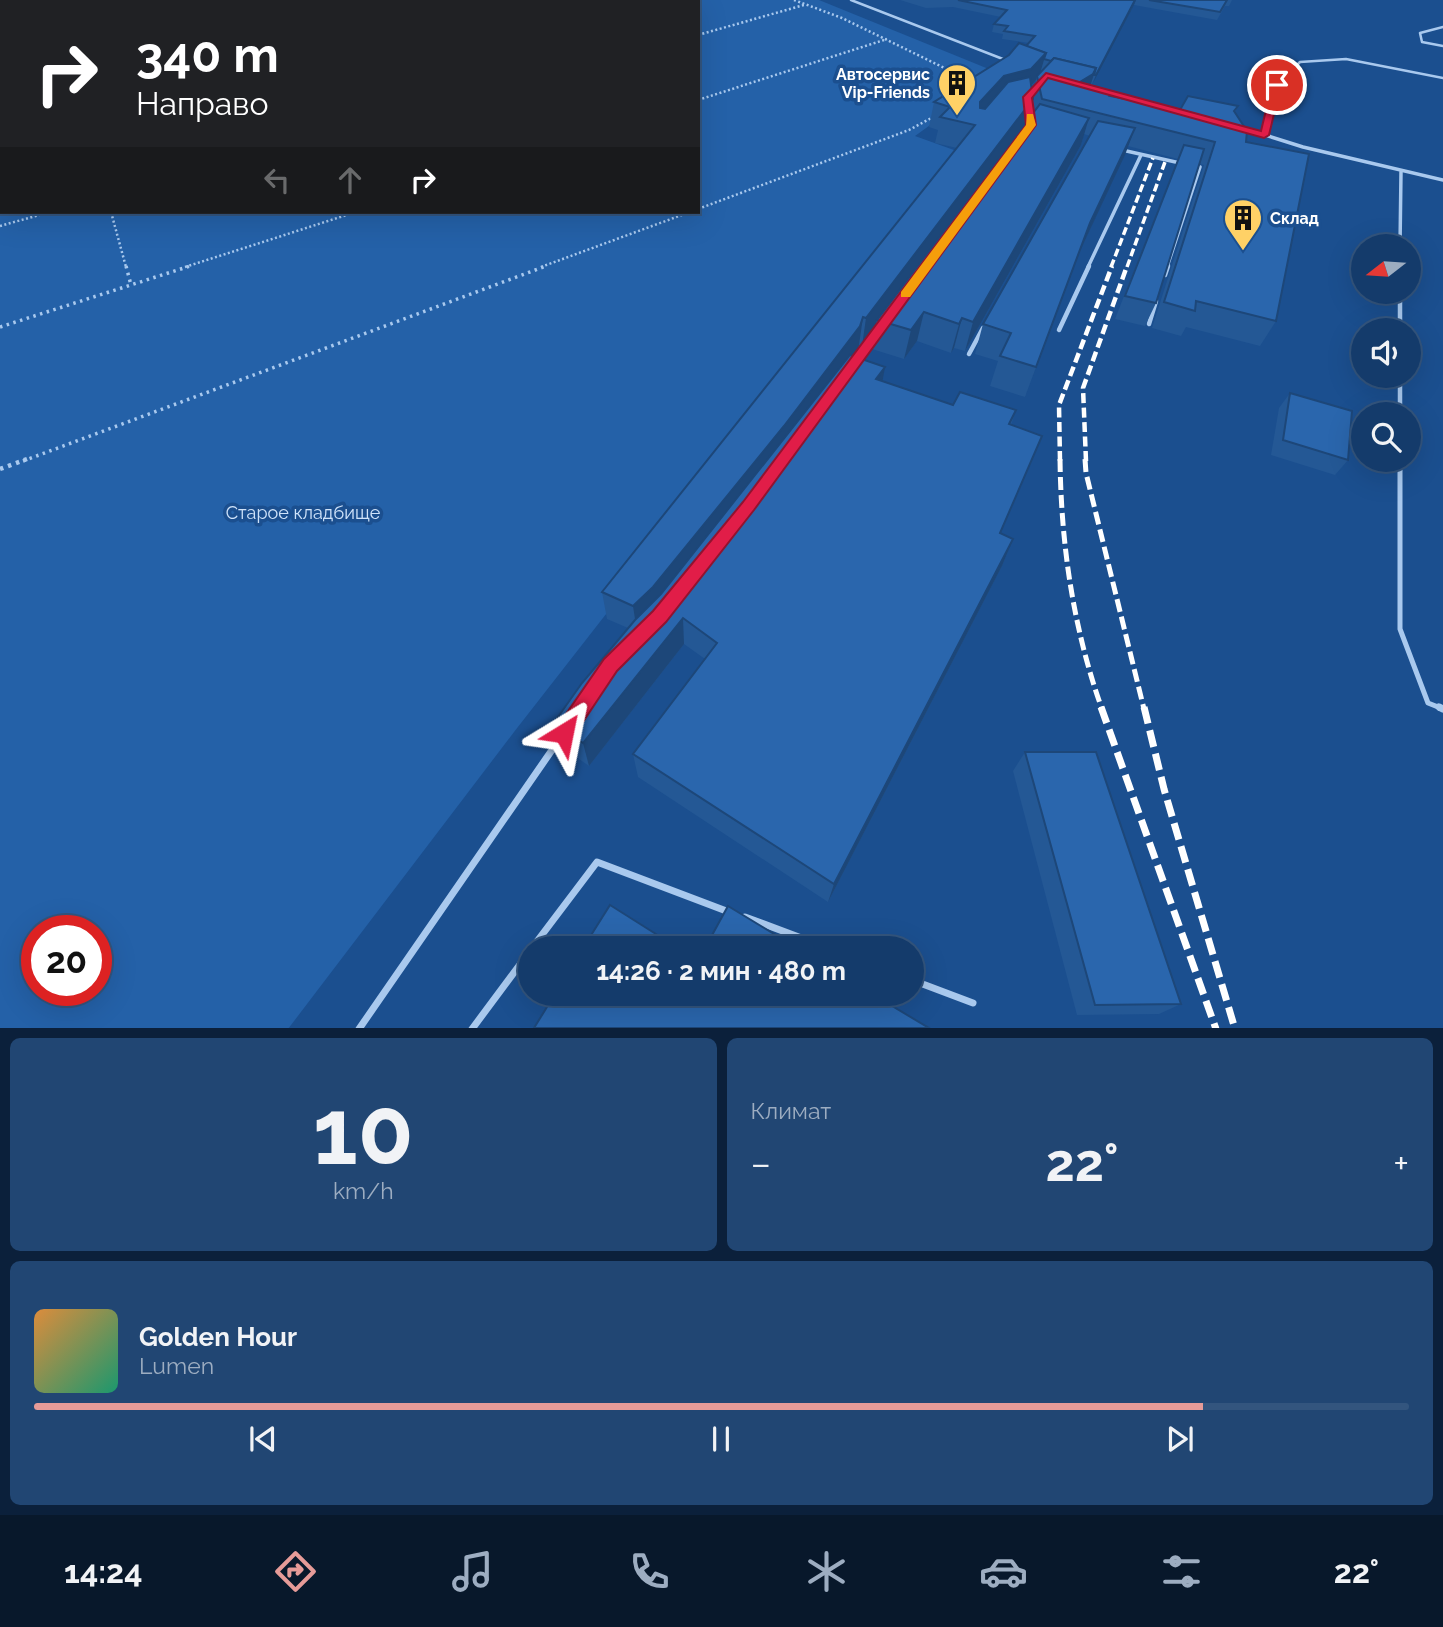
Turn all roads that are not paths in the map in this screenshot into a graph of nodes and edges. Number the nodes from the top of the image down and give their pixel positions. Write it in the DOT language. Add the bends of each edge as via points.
graph roads {
  1 [pos="851,0"];
  2 [pos="1443,27"];
  3 [pos="1443,46"];
  4 [pos="1010,61"];
  5 [pos="1443,78"];
  6 [pos="1073,82"];
  7 [pos="1193,113"];
  8 [pos="1241,128"];
  9 [pos="1264,135"];
  10 [pos="1114,149"];
  11 [pos="1141,155"];
  12 [pos="1401,172"];
  13 [pos="1443,180"];
  14 [pos="1401,234"];
  15 [pos="1161,285"];
  16 [pos="1157,298"];
  17 [pos="989,319"];
  18 [pos="1149,324"];
  19 [pos="882,327"];
  20 [pos="1059,330"];
  21 [pos="969,354"];
  22 [pos="848,372"];
  23 [pos="1400,472"];
  24 [pos="1443,709"];
  25 [pos="564,733"];
  26 [pos="542,936"];
  27 [pos="796,936"];
  28 [pos="518,967"];
  29 [pos="924,985"];
  30 [pos="973,1003"];
  31 [pos="359,1028"];
  32 [pos="472,1028"];
  1 -- 4 [label="lane"];
  2 -- 3 [label="lane" via="1420,33 1422,42"];
  5 -- 9 [label="lane" via="1346,59 1300,62 1277,85"];
  6 -- 7 [label="lane"];
  8 -- 9 [label="lane"];
  9 -- 12 [label="lane"];
  10 -- 11 [label="lane"];
  11 -- 15 [label="lane" via="1200,167"];
  11 -- 20 [label="lane"];
  12 -- 13 [label="lane"];
  12 -- 14 [label="lane"];
  16 -- 18 [label="lane"];
  17 -- 21 [label="lane"];
  19 -- 22 [label="lane"];
  23 -- 24 [label="lane" via="1400,629 1428,703"];
  25 -- 31 [label="lane"];
  26 -- 27 [label="lane" via="597,862"];
  28 -- 32 [label="lane"];
  29 -- 30 [label="lane"];
}
